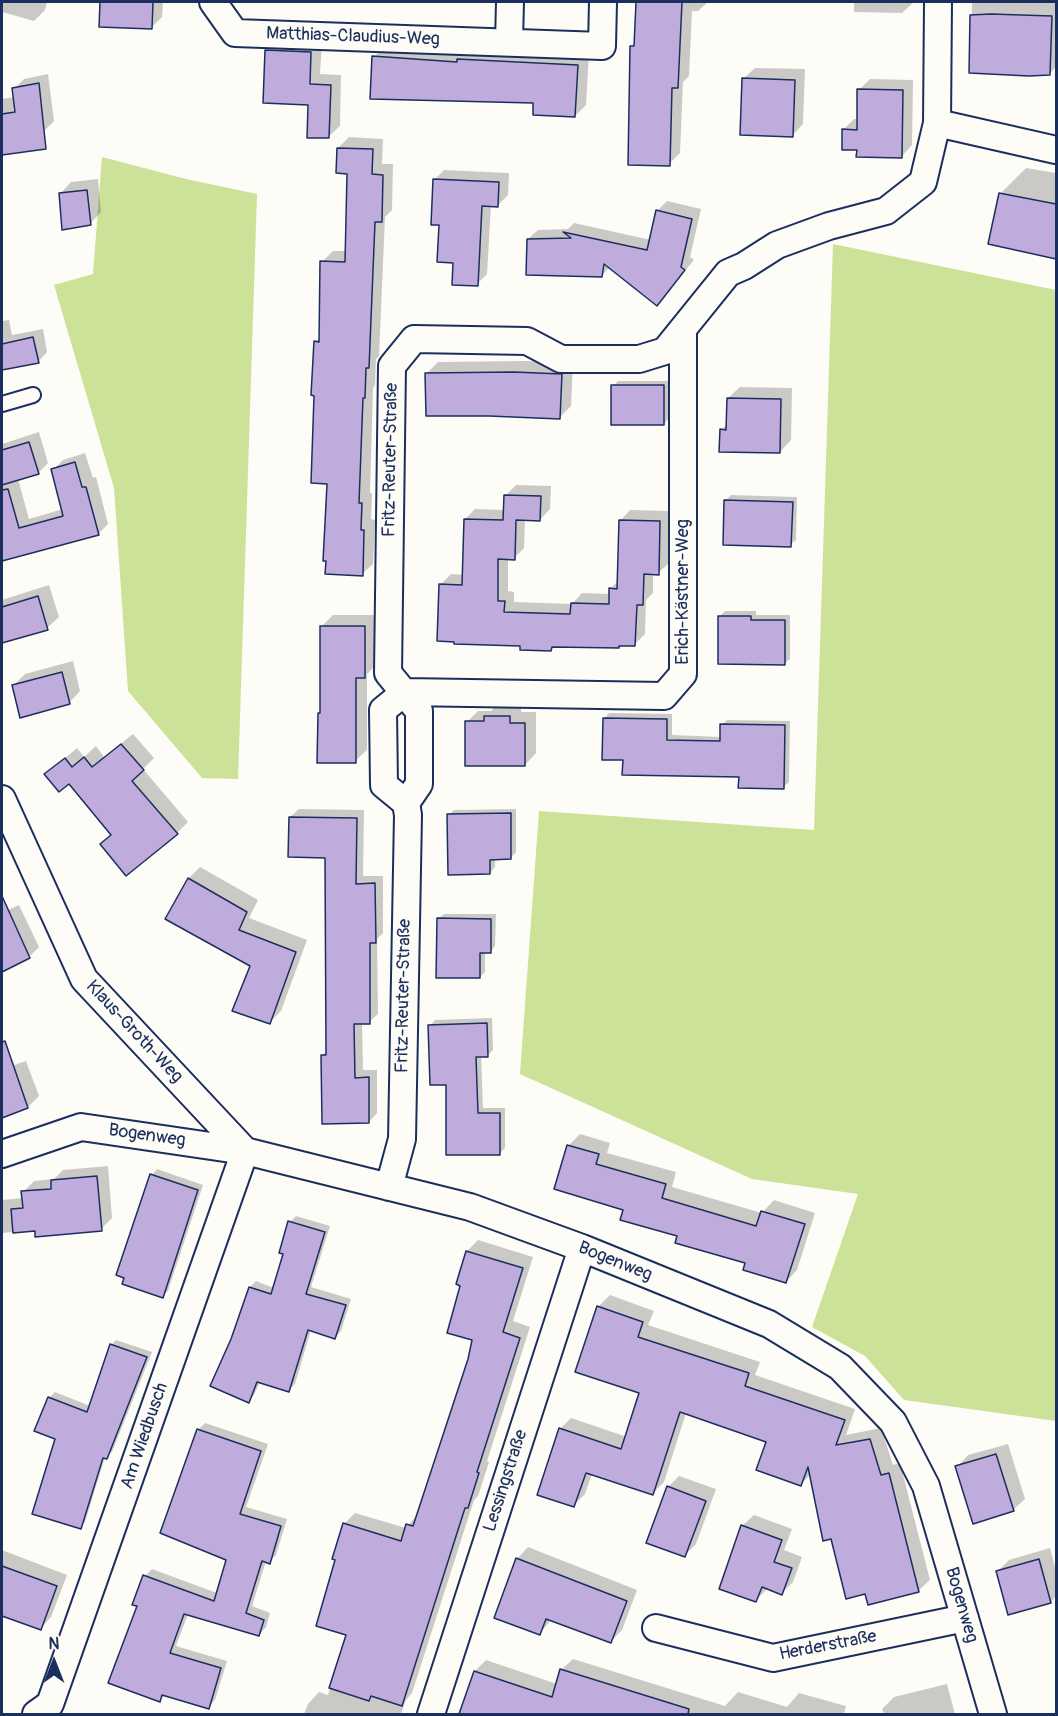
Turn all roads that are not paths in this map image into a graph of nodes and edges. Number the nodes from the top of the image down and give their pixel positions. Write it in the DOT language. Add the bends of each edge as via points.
graph roads {
  1 [pos="213,2"];
  2 [pos="510,2"];
  3 [pos="603,2"];
  4 [pos="938,2"];
  5 [pos="510,42"];
  6 [pos="937,123"];
  7 [pos="1056,150"];
  8 [pos="683,330"];
  9 [pos="33,394"];
  10 [pos="2,404"];
  11 [pos="405,692"];
  12 [pos="2,799"];
  13 [pos="406,803"];
  14 [pos="245,1151"];
  15 [pos="2,1154"];
  16 [pos="388,1187"];
  17 [pos="582,1248"];
  18 [pos="965,1617"];
  19 [pos="656,1628"];
  20 [pos="36,1714"];
  21 [pos="431,1714"];
  22 [pos="993,1714"];
  1 -- 5 [label="street, Matthias-Claudius-Weg" via="235,33"];
  2 -- 5 [label="street"];
  3 -- 5 [label="street, Matthias-Claudius-Weg" via="602,46"];
  4 -- 6 [label="street, Fritz-Reuter-Straße"];
  6 -- 7 [label="street"];
  6 -- 8 [label="street, Fritz-Reuter-Straße" via="923,182 886,211 777,245 728,273"];
  8 -- 11 [label="street, Erich-Kästner-Weg" via="683,674 664,696"];
  8 -- 11 [label="street, Fritz-Reuter-Straße" via="665,351 639,359 561,359 527,341 414,339 392,366 388,673"];
  9 -- 10 [label="lane"];
  11 -- 13 [label="street, Fritz-Reuter-Straße" via="419,711 419,784"];
  11 -- 13 [label="street" via="383,710 384,785"];
  12 -- 14 [label="street, Klaus-Groth-Weg" via="84,979"];
  13 -- 16 [label="street, Fritz-Reuter-Straße" via="402,1139"];
  14 -- 15 [label="street, Bogenweg" via="81,1127"];
  14 -- 16 [label="street, Bogenweg"];
  14 -- 20 [label="street, Am Wiedbusch" via="50,1704"];
  16 -- 17 [label="street, Bogenweg" via="470,1207"];
  17 -- 18 [label="street, Bogenweg" via="769,1324 840,1367 893,1422 926,1486"];
  17 -- 21 [label="street, Lessingstraße"];
  18 -- 19 [label="street, Herderstraße" via="773,1658"];
  18 -- 22 [label="street, Bogenweg"];
}
